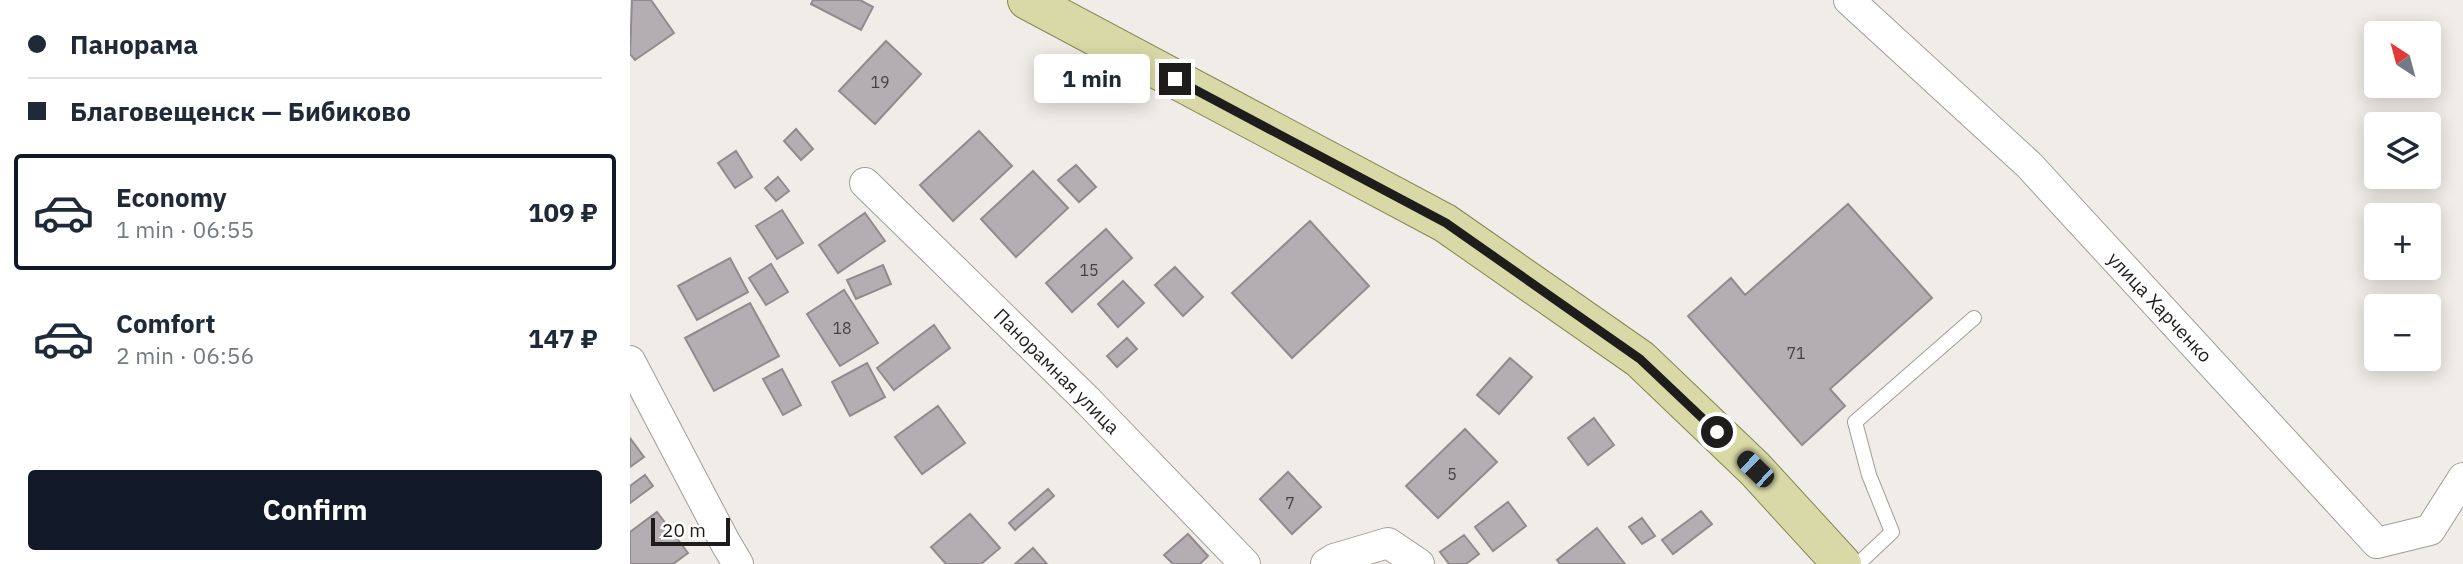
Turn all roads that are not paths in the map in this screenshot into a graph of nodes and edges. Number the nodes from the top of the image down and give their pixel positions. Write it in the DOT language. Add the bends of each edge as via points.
graph roads {
  1 [pos="1027,0"];
  2 [pos="1849,0"];
  3 [pos="865,183"];
  4 [pos="1974,318"];
  5 [pos="630,360"];
  6 [pos="2463,478"];
  7 [pos="738,564"];
  8 [pos="1245,564"];
  9 [pos="1326,564"];
  10 [pos="1419,564"];
  11 [pos="1842,564"];
  12 [pos="1858,564"];
  1 -- 11 [label="main road" via="1446,223 1640,359 1755,469"];
  2 -- 6 [label="street, улица Харченко" via="2029,165 2377,543 2430,530"];
  3 -- 8 [label="street, Панорамная улица" via="1088,401"];
  4 -- 12 [label="lane" via="1855,422 1869,475 1892,532"];
  5 -- 7 [label="street"];
  9 -- 10 [label="street" via="1388,543"];
}
